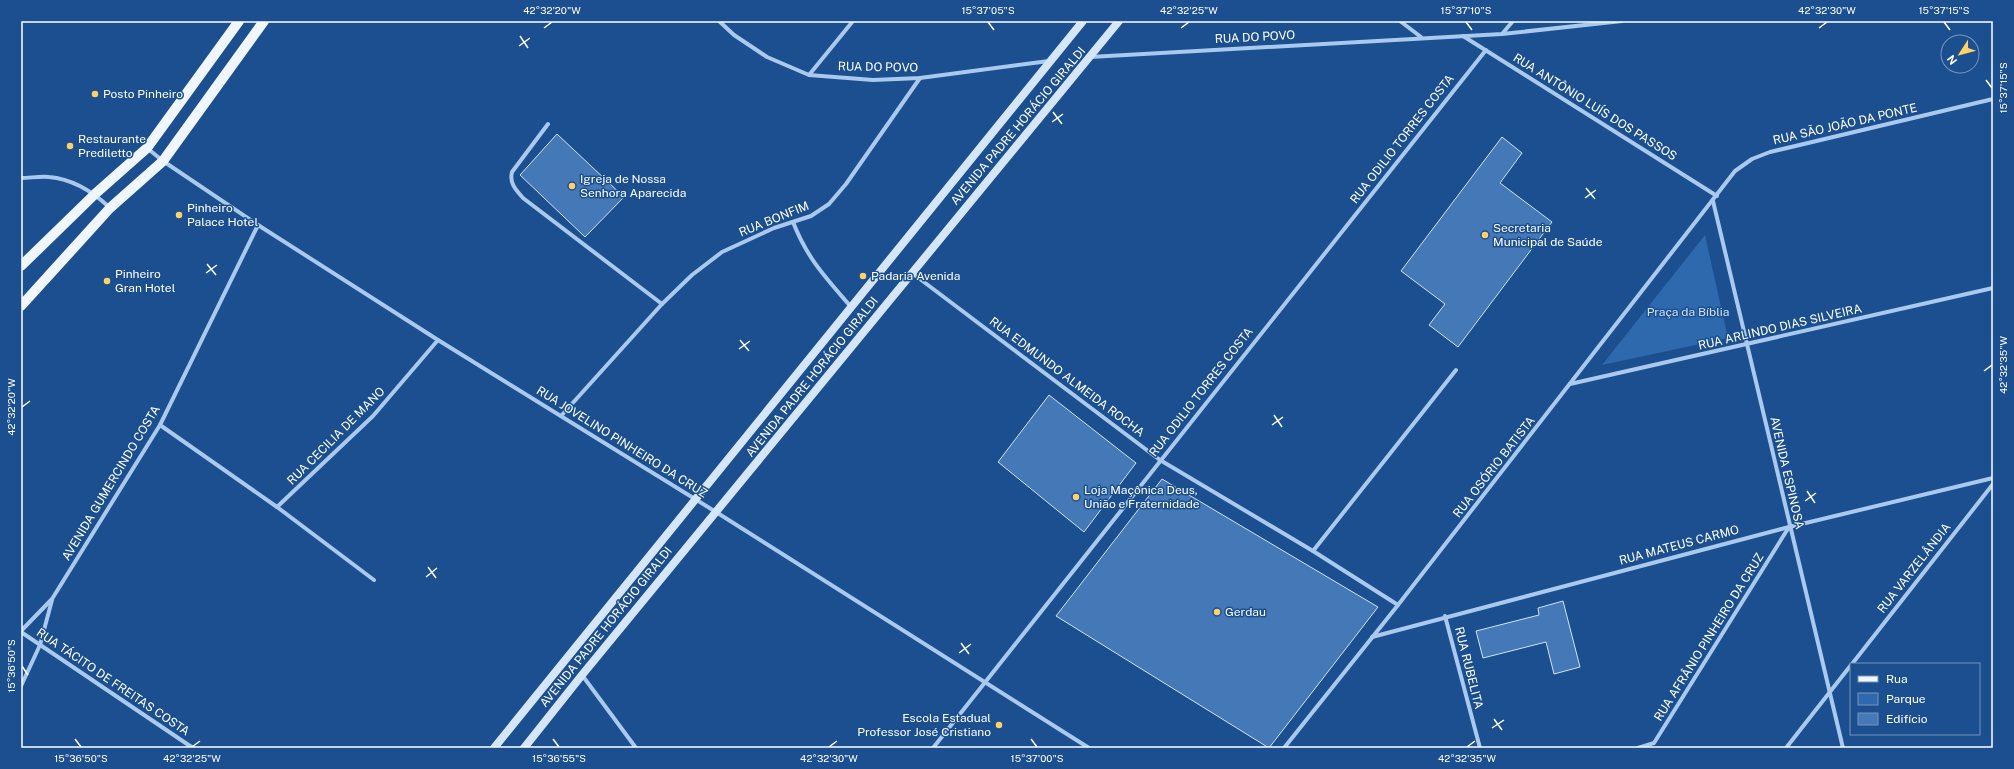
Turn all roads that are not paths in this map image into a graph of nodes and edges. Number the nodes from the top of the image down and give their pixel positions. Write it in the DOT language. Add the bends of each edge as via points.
graph roads {
  1 [pos="239,21"];
  2 [pos="264,21"];
  3 [pos="719,21"];
  4 [pos="853,21"];
  5 [pos="1083,21"];
  6 [pos="1119,21"];
  7 [pos="1400,21"];
  8 [pos="1512,21"];
  9 [pos="1622,21"];
  10 [pos="1502,34"];
  11 [pos="1463,36"];
  12 [pos="1422,37"];
  13 [pos="1486,50"];
  14 [pos="1090,57"];
  15 [pos="1051,61"];
  16 [pos="809,75"];
  17 [pos="920,78"];
  18 [pos="1993,98"];
  19 [pos="548,124"];
  20 [pos="147,148"];
  21 [pos="163,161"];
  22 [pos="21,178"];
  23 [pos="95,194"];
  24 [pos="1717,196"];
  25 [pos="1713,201"];
  26 [pos="110,208"];
  27 [pos="793,222"];
  28 [pos="258,225"];
  29 [pos="21,266"];
  30 [pos="912,273"];
  31 [pos="1993,288"];
  32 [pos="662,304"];
  33 [pos="21,306"];
  34 [pos="852,308"];
  35 [pos="438,340"];
  36 [pos="1747,345"];
  37 [pos="1456,370"];
  38 [pos="1570,384"];
  39 [pos="561,416"];
  40 [pos="160,425"];
  41 [pos="1160,460"];
  42 [pos="1993,478"];
  43 [pos="1993,484"];
  44 [pos="695,499"];
  45 [pos="277,507"];
  46 [pos="716,512"];
  47 [pos="1789,527"];
  48 [pos="1313,551"];
  49 [pos="374,580"];
  50 [pos="52,598"];
  51 [pos="1398,605"];
  52 [pos="1445,616"];
  53 [pos="21,632"];
  54 [pos="1371,637"];
  55 [pos="40,645"];
  56 [pos="1852,663"];
  57 [pos="1850,665"];
  58 [pos="582,675"];
  59 [pos="987,681"];
  60 [pos="21,686"];
  61 [pos="1829,693"];
  62 [pos="193,748"];
  63 [pos="494,748"];
  64 [pos="524,748"];
  65 [pos="636,748"];
  66 [pos="933,748"];
  67 [pos="1089,748"];
  68 [pos="1284,748"];
  69 [pos="1480,748"];
  70 [pos="1638,748"];
  71 [pos="1786,748"];
  72 [pos="1843,748"];
  1 -- 20 [label="main road"];
  2 -- 21 [label="main road"];
  3 -- 16 [label="street, RUA DO POVO" via="734,35 767,57"];
  4 -- 16 [label="street"];
  5 -- 15 [label="street, AVENIDA PADRE HORÁCIO GIRALDI"];
  6 -- 14 [label="street, AVENIDA PADRE HORÁCIO GIRALDI"];
  7 -- 12 [label="street"];
  8 -- 10 [label="street"];
  9 -- 10 [label="street, RUA DO POVO"];
  10 -- 11 [label="street, RUA DO POVO"];
  11 -- 12 [label="street, RUA DO POVO"];
  11 -- 13 [label="street, RUA ANTÔNIO LUÍS DOS PASSOS"];
  12 -- 14 [label="street, RUA DO POVO"];
  13 -- 24 [label="street, RUA ANTÔNIO LUÍS DOS PASSOS"];
  13 -- 41 [label="street, RUA ODILIO TORRES COSTA"];
  14 -- 30 [label="street, AVENIDA PADRE HORÁCIO GIRALDI"];
  15 -- 17 [label="street, RUA DO POVO"];
  15 -- 34 [label="street, AVENIDA PADRE HORÁCIO GIRALDI"];
  16 -- 17 [label="street, RUA DO POVO" via="873,80"];
  17 -- 27 [label="street, RUA BONFIM" via="846,184 829,204 811,216"];
  18 -- 24 [label="street, RUA SÃO JOÃO DA PONTE" via="1770,152 1752,159 1735,171"];
  19 -- 32 [label="street" via="512,172 511,178 515,189 536,208"];
  20 -- 21 [label="street, RUA JOVELINO PINHEIRO DA CRUZ"];
  20 -- 23 [label="main road"];
  21 -- 26 [label="main road"];
  21 -- 28 [label="street, RUA JOVELINO PINHEIRO DA CRUZ"];
  22 -- 23 [label="street" via="49,177 73,183"];
  23 -- 26 [label="street"];
  23 -- 29 [label="main road"];
  24 -- 25 [label="street, RUA OSÓRIO BATISTA"];
  25 -- 36 [label="street, AVENIDA ESPINOSA"];
  25 -- 38 [label="street, RUA OSÓRIO BATISTA"];
  26 -- 33 [label="main road"];
  27 -- 32 [label="street, RUA BONFIM" via="754,236 722,252 692,275"];
  27 -- 34 [label="street" via="802,245 814,264"];
  28 -- 35 [label="street, RUA JOVELINO PINHEIRO DA CRUZ"];
  28 -- 40 [label="street, AVENIDA GUMERCINDO COSTA"];
  30 -- 41 [label="street, RUA EDMUNDO ALMEIDA ROCHA"];
  30 -- 46 [label="street, AVENIDA PADRE HORÁCIO GIRALDI"];
  31 -- 36 [label="street, RUA ARLINDO DIAS SILVEIRA"];
  32 -- 39 [label="street, RUA BONFIM"];
  34 -- 44 [label="street, AVENIDA PADRE HORÁCIO GIRALDI"];
  35 -- 39 [label="street, RUA JOVELINO PINHEIRO DA CRUZ"];
  35 -- 45 [label="street, RUA CECILIA DE MANO" via="373,416"];
  36 -- 38 [label="street, RUA ARLINDO DIAS SILVEIRA"];
  36 -- 47 [label="street, AVENIDA ESPINOSA"];
  37 -- 48 [label="street"];
  38 -- 51 [label="street, RUA OSÓRIO BATISTA"];
  39 -- 44 [label="street, RUA JOVELINO PINHEIRO DA CRUZ"];
  40 -- 45 [label="street"];
  40 -- 50 [label="street, AVENIDA GUMERCINDO COSTA"];
  41 -- 48 [label="street, RUA EDMUNDO ALMEIDA ROCHA"];
  41 -- 59 [label="street, RUA ODILIO TORRES COSTA"];
  42 -- 47 [label="street, RUA MATEUS CARMO"];
  43 -- 56 [label="street, RUA VARZELÂNDIA"];
  44 -- 46 [label="street, RUA JOVELINO PINHEIRO DA CRUZ"];
  44 -- 63 [label="street, AVENIDA PADRE HORÁCIO GIRALDI"];
  45 -- 49 [label="street"];
  46 -- 58 [label="street, AVENIDA PADRE HORÁCIO GIRALDI"];
  46 -- 59 [label="street, RUA JOVELINO PINHEIRO DA CRUZ"];
  47 -- 52 [label="street, RUA MATEUS CARMO"];
  47 -- 61 [label="street, AVENIDA ESPINOSA"];
  47 -- 70 [label="street, RUA AFRÂNIO PINHEIRO DA CRUZ" via="1654,743"];
  48 -- 51 [label="street, RUA EDMUNDO ALMEIDA ROCHA"];
  50 -- 53 [label="street, AVENIDA GUMERCINDO COSTA"];
  50 -- 55 [label="street, AVENIDA GUMERCINDO COSTA"];
  51 -- 54 [label="street, RUA OSÓRIO BATISTA"];
  52 -- 54 [label="street, RUA MATEUS CARMO"];
  52 -- 69 [label="street, RUA RUBELITA"];
  53 -- 55 [label="street, RUA TÁCITO DE FREITAS COSTA"];
  54 -- 68 [label="street, RUA OSÓRIO BATISTA"];
  55 -- 60 [label="street, AVENIDA GUMERCINDO COSTA"];
  55 -- 62 [label="street, RUA TÁCITO DE FREITAS COSTA"];
  57 -- 61 [label="street, RUA VARZELÂNDIA"];
  58 -- 64 [label="street, AVENIDA PADRE HORÁCIO GIRALDI"];
  58 -- 65 [label="street"];
  59 -- 66 [label="street, RUA ODILIO TORRES COSTA"];
  59 -- 67 [label="street, RUA JOVELINO PINHEIRO DA CRUZ"];
  61 -- 71 [label="street, RUA VARZELÂNDIA"];
  61 -- 72 [label="street, AVENIDA ESPINOSA"];
}
